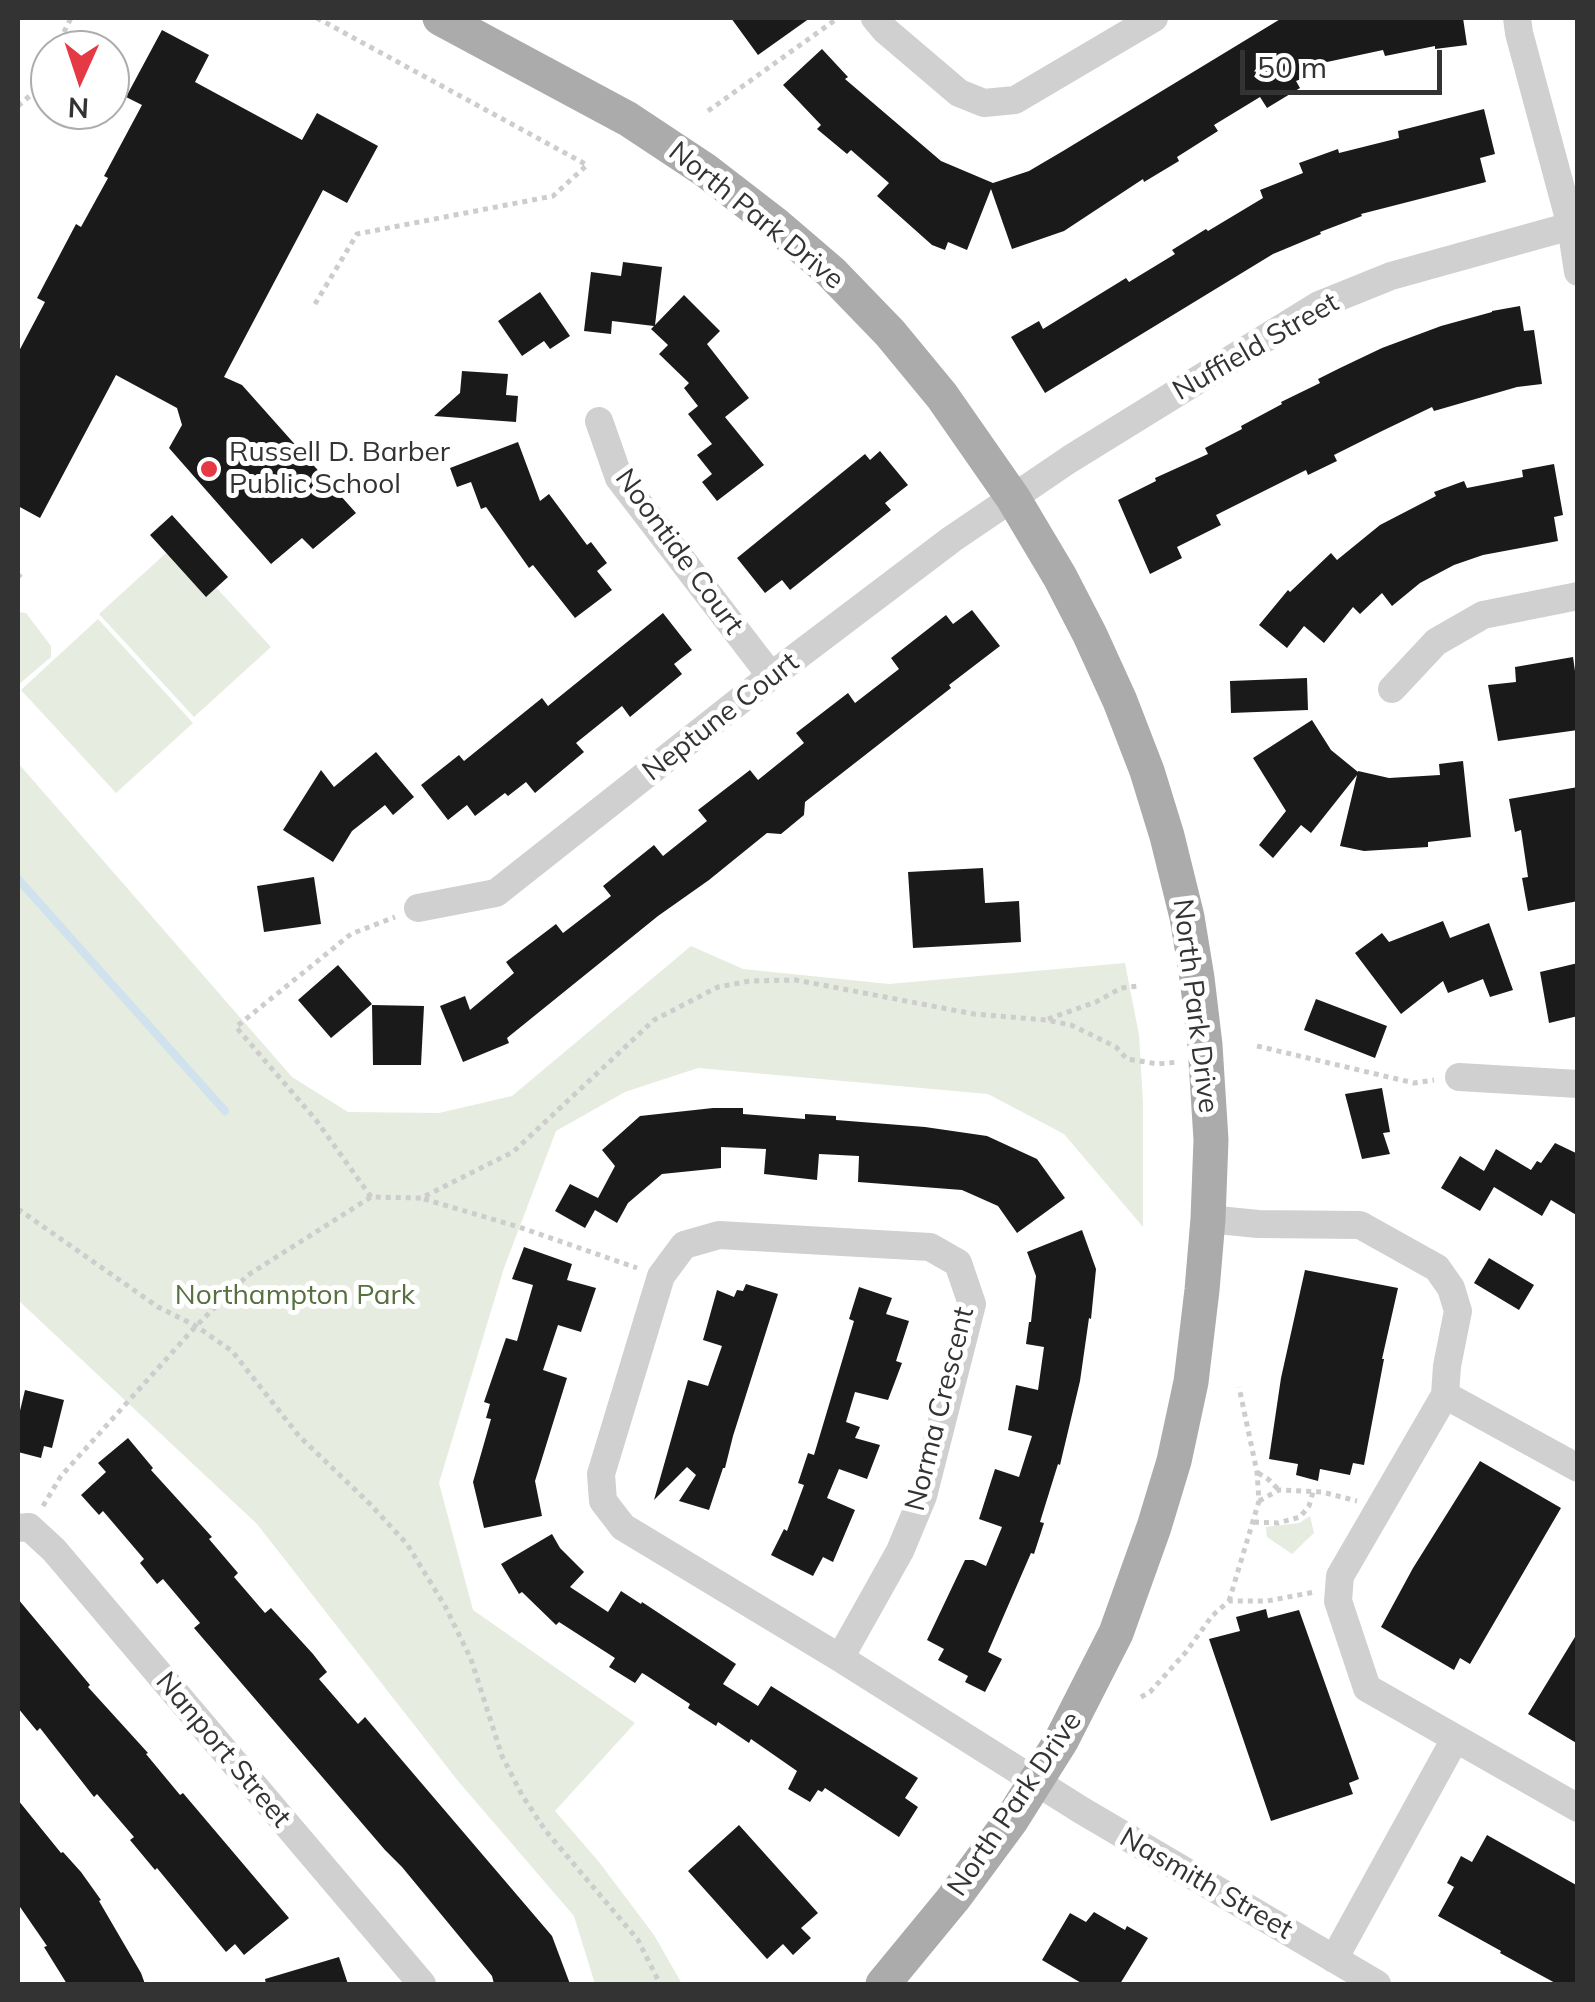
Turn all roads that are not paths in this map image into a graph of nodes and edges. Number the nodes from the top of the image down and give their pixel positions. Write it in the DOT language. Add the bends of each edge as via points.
graph roads {
  1 [pos="440,18"];
  2 [pos="875,18"];
  3 [pos="1154,18"];
  4 [pos="1517,18"];
  5 [pos="1574,225"];
  6 [pos="1578,272"];
  7 [pos="599,420"];
  8 [pos="1013,498"];
  9 [pos="1578,596"];
  10 [pos="771,676"];
  11 [pos="1392,689"];
  12 [pos="418,908"];
  13 [pos="1459,1077"];
  14 [pos="1578,1084"];
  15 [pos="1208,1219"];
  16 [pos="1445,1395"];
  17 [pos="1578,1468"];
  18 [pos="24,1528"];
  19 [pos="840,1658"];
  20 [pos="1455,1738"];
  21 [pos="1036,1782"];
  22 [pos="1578,1808"];
  23 [pos="1334,1959"];
  24 [pos="422,1984"];
  25 [pos="882,1984"];
  26 [pos="1376,1984"];
  1 -- 8 [label="main road, North Park Drive" via="628,118 775,224 890,333"];
  2 -- 3 [label="street" via="959,93 984,103 1015,100"];
  4 -- 5 [label="street"];
  5 -- 6 [label="street"];
  5 -- 8 [label="street, Nuffield Street" via="1391,276 1318,305"];
  7 -- 10 [label="street, Noontide Court" via="619,478"];
  8 -- 10 [label="street, Neptune Court"];
  8 -- 15 [label="main road, North Park Drive" via="1090,634 1167,836 1197,978 1206,1060"];
  9 -- 11 [label="street" via="1483,615 1436,642"];
  10 -- 12 [label="street, Neptune Court" via="496,894"];
  13 -- 14 [label="street"];
  15 -- 16 [label="street" via="1360,1225 1437,1268 1458,1311"];
  15 -- 21 [label="main road, North Park Drive" via="1191,1382 1154,1527 1110,1647"];
  16 -- 17 [label="street"];
  16 -- 20 [label="street" via="1340,1576 1338,1601 1367,1688"];
  18 -- 24 [label="street, Nanport Street" via="54,1550"];
  19 -- 19 [label="street, Norma Crescent" via="623,1526 603,1501 601,1474 661,1276 684,1245 719,1235 930,1247 958,1264 972,1304 923,1496"];
  19 -- 21 [label="street, Norma Crescent"];
  20 -- 22 [label="street"];
  20 -- 23 [label="street"];
  21 -- 23 [label="street, Nasmith Street"];
  21 -- 25 [label="main road, North Park Drive"];
  23 -- 26 [label="street, Nasmith Street"];
}
